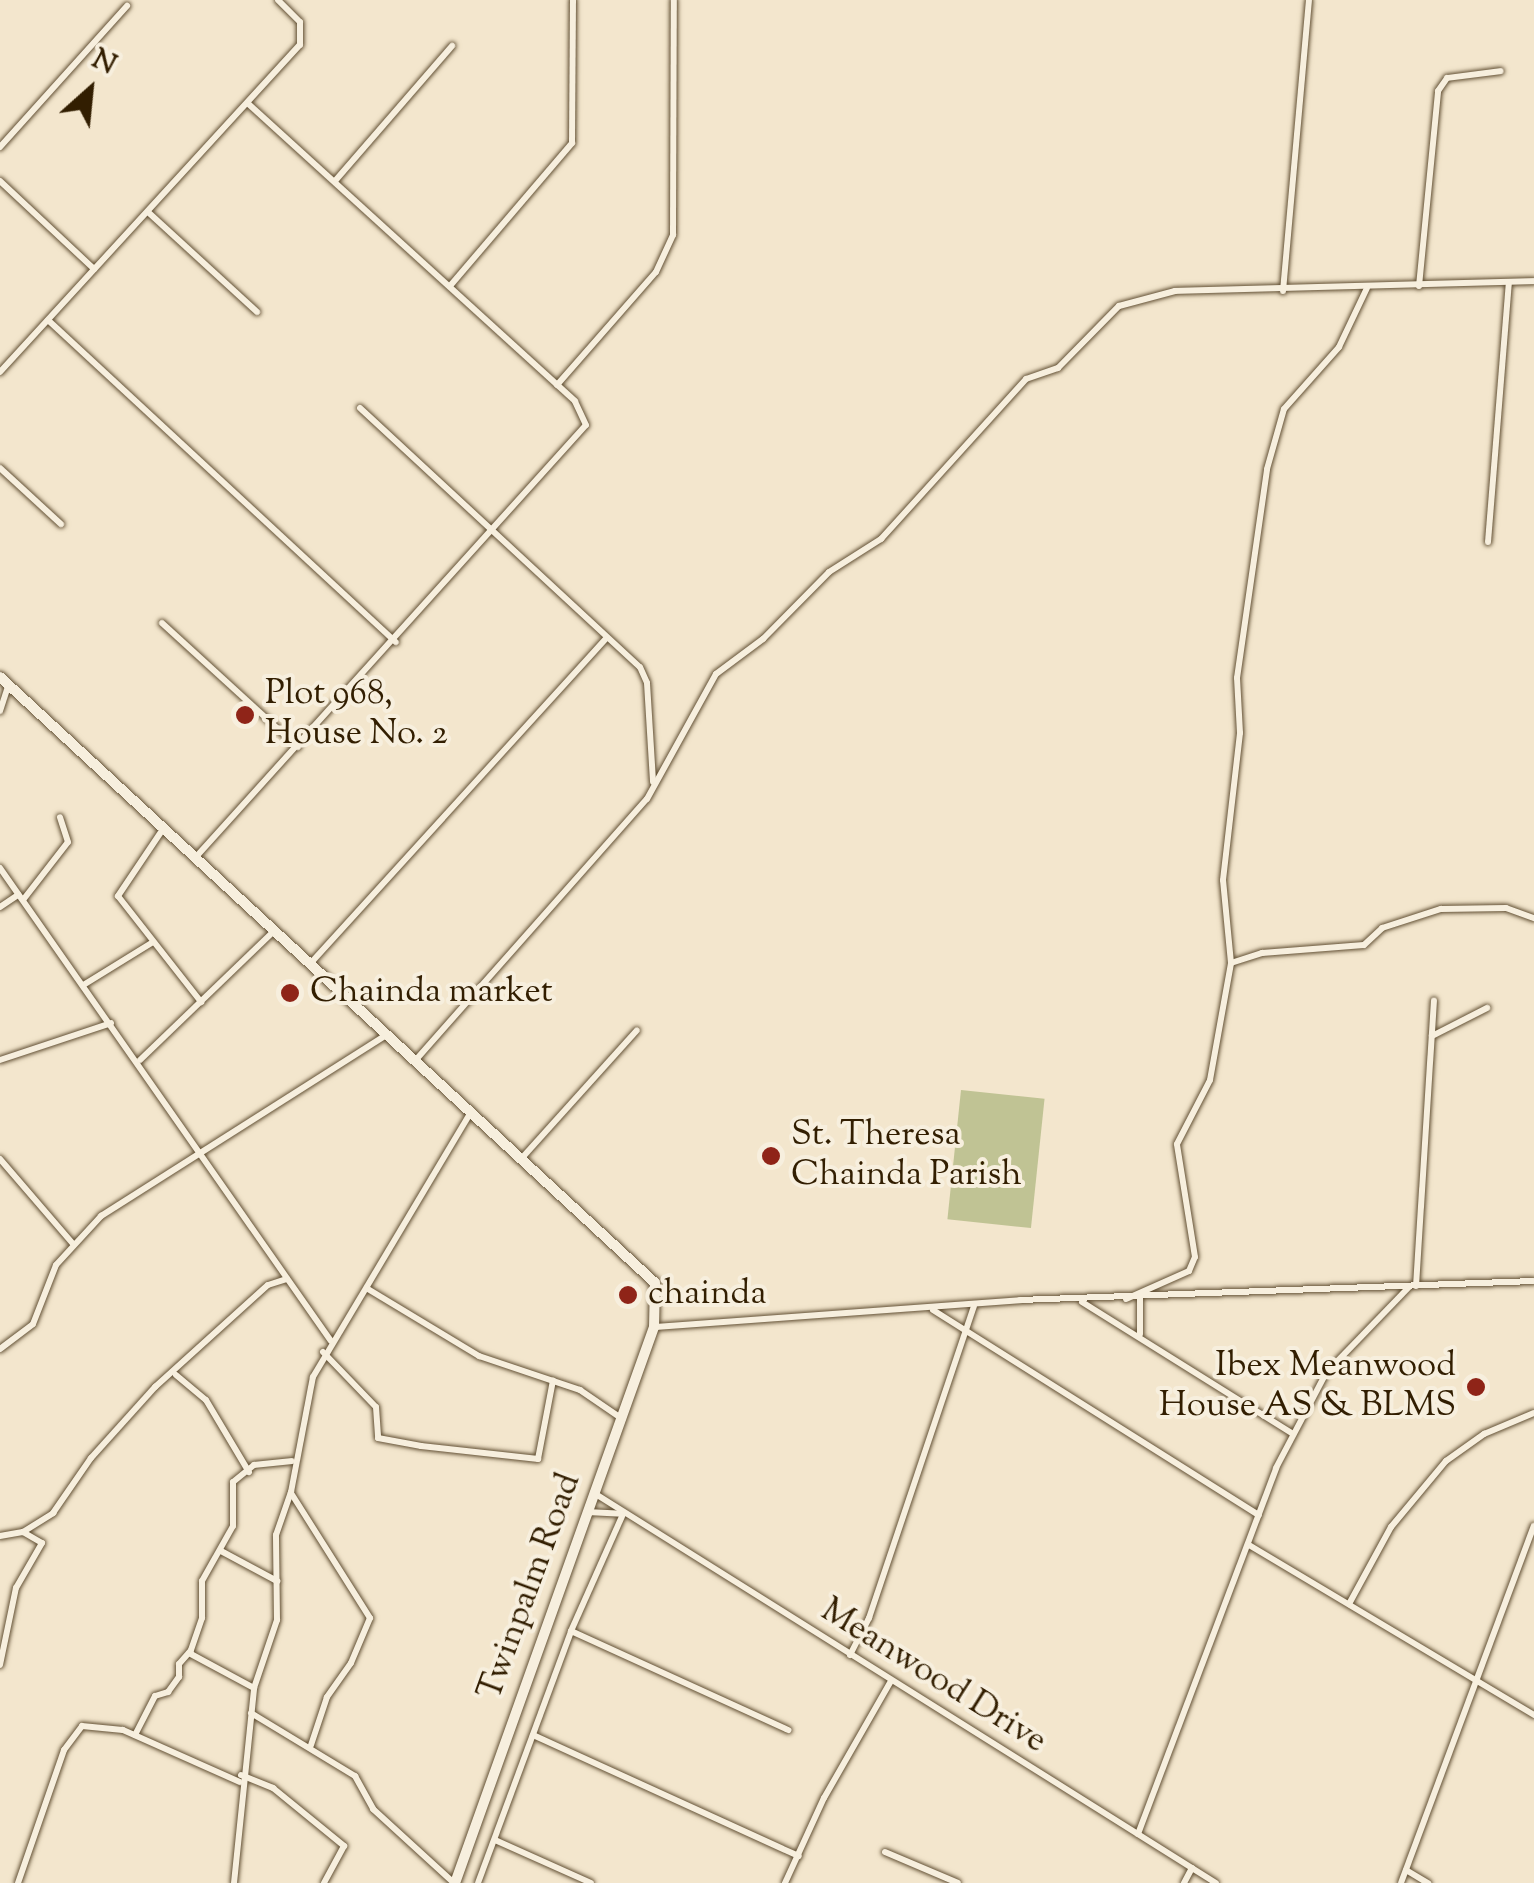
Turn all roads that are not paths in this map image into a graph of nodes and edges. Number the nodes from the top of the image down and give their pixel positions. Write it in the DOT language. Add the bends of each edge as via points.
graph roads {
  1 [pos="278,0"];
  2 [pos="573,0"];
  3 [pos="674,0"];
  4 [pos="1309,0"];
  5 [pos="127,6"];
  6 [pos="452,46"];
  7 [pos="1501,71"];
  8 [pos="249,104"];
  9 [pos="0,146"];
  10 [pos="335,181"];
  11 [pos="0,182"];
  12 [pos="148,212"];
  13 [pos="94,269"];
  14 [pos="1509,282"];
  15 [pos="1534,282"];
  16 [pos="450,286"];
  17 [pos="1420,286"];
  18 [pos="1367,288"];
  19 [pos="1283,291"];
  20 [pos="258,312"];
  21 [pos="48,320"];
  22 [pos="0,372"];
  23 [pos="557,386"];
  24 [pos="360,408"];
  25 [pos="0,468"];
  26 [pos="61,524"];
  27 [pos="494,534"];
  28 [pos="1488,542"];
  29 [pos="162,622"];
  30 [pos="607,638"];
  31 [pos="396,642"];
  32 [pos="4,682"];
  33 [pos="0,711"];
  34 [pos="298,747"];
  35 [pos="647,798"];
  36 [pos="60,818"];
  37 [pos="163,829"];
  38 [pos="195,858"];
  39 [pos="0,868"];
  40 [pos="20,897"];
  41 [pos="0,907"];
  42 [pos="1534,918"];
  43 [pos="274,932"];
  44 [pos="153,942"];
  45 [pos="1231,963"];
  46 [pos="309,965"];
  47 [pos="85,984"];
  48 [pos="1434,1001"];
  49 [pos="201,1002"];
  50 [pos="1486,1008"];
  51 [pos="111,1023"];
  52 [pos="637,1030"];
  53 [pos="385,1036"];
  54 [pos="1432,1036"];
  55 [pos="0,1060"];
  56 [pos="140,1060"];
  57 [pos="414,1062"];
  58 [pos="471,1112"];
  59 [pos="204,1151"];
  60 [pos="0,1159"];
  61 [pos="522,1159"];
  62 [pos="5,1177"];
  63 [pos="73,1244"];
  64 [pos="287,1279"];
  65 [pos="1534,1281"];
  66 [pos="1413,1286"];
  67 [pos="368,1288"];
  68 [pos="1140,1298"];
  69 [pos="1126,1299"];
  70 [pos="1079,1300"];
  71 [pos="974,1304"];
  72 [pos="932,1309"];
  73 [pos="654,1327"];
  74 [pos="963,1331"];
  75 [pos="1141,1335"];
  76 [pos="331,1341"];
  77 [pos="0,1350"];
  78 [pos="323,1352"];
  79 [pos="176,1374"];
  80 [pos="553,1380"];
  81 [pos="1534,1413"];
  82 [pos="621,1418"];
  83 [pos="1293,1434"];
  84 [pos="293,1462"];
  85 [pos="249,1472"];
  86 [pos="291,1492"];
  87 [pos="594,1493"];
  88 [pos="586,1512"];
  89 [pos="623,1514"];
  90 [pos="1259,1515"];
  91 [pos="1534,1526"];
  92 [pos="23,1532"];
  93 [pos="0,1536"];
  94 [pos="1248,1546"];
  95 [pos="220,1550"];
  96 [pos="277,1581"];
  97 [pos="1349,1604"];
  98 [pos="571,1631"];
  99 [pos="189,1654"];
  100 [pos="850,1655"];
  101 [pos="0,1665"];
  102 [pos="891,1681"];
  103 [pos="1474,1684"];
  104 [pos="254,1688"];
  105 [pos="252,1713"];
  106 [pos="1534,1715"];
  107 [pos="788,1730"];
  108 [pos="135,1735"];
  109 [pos="534,1735"];
  110 [pos="311,1745"];
  111 [pos="241,1778"];
  112 [pos="1138,1834"];
  113 [pos="495,1840"];
  114 [pos="885,1852"];
  115 [pos="799,1856"];
  116 [pos="1192,1868"];
  117 [pos="1406,1870"];
  118 [pos="18,1883"];
  119 [pos="234,1883"];
  120 [pos="324,1883"];
  121 [pos="454,1883"];
  122 [pos="478,1883"];
  123 [pos="591,1883"];
  124 [pos="785,1883"];
  125 [pos="958,1883"];
  126 [pos="1184,1883"];
  127 [pos="1216,1883"];
  128 [pos="1401,1883"];
  129 [pos="1428,1883"];
  1 -- 8 [label="street" via="300,22 303,38"];
  2 -- 16 [label="street" via="572,143"];
  3 -- 23 [label="street" via="673,235 656,272"];
  4 -- 19 [label="street"];
  5 -- 9 [label="street"];
  6 -- 10 [label="street"];
  7 -- 17 [label="street" via="1447,78 1438,91"];
  8 -- 10 [label="street"];
  8 -- 12 [label="street"];
  10 -- 16 [label="street"];
  11 -- 13 [label="street"];
  12 -- 13 [label="street"];
  12 -- 20 [label="street"];
  13 -- 21 [label="street"];
  14 -- 15 [label="street"];
  14 -- 17 [label="street"];
  14 -- 28 [label="street"];
  16 -- 23 [label="street"];
  17 -- 18 [label="street"];
  18 -- 19 [label="street"];
  18 -- 45 [label="street" via="1339,348 1284,409 1267,469 1237,678 1240,733 1223,880"];
  19 -- 35 [label="street" via="1146,295 1094,325 1058,368 1026,379 890,530 829,572 763,640 716,674"];
  21 -- 22 [label="street"];
  21 -- 31 [label="street"];
  23 -- 27 [label="street" via="586,417 582,435"];
  24 -- 27 [label="street"];
  25 -- 26 [label="street"];
  27 -- 30 [label="street"];
  27 -- 31 [label="street"];
  29 -- 34 [label="street"];
  30 -- 35 [label="street" via="647,683 654,777"];
  30 -- 46 [label="street"];
  31 -- 34 [label="street"];
  32 -- 33 [label="street"];
  32 -- 37 [label="main road"];
  34 -- 38 [label="street"];
  35 -- 57 [label="street"];
  36 -- 40 [label="street" via="68,842"];
  37 -- 38 [label="main road"];
  37 -- 44 [label="street" via="118,892"];
  38 -- 43 [label="main road"];
  39 -- 40 [label="street"];
  40 -- 41 [label="street"];
  40 -- 47 [label="street"];
  42 -- 45 [label="street" via="1506,908 1442,909 1382,928 1364,945 1262,953"];
  43 -- 46 [label="main road"];
  43 -- 49 [label="street"];
  44 -- 47 [label="street"];
  44 -- 49 [label="street"];
  45 -- 69 [label="street" via="1210,1080 1177,1144 1196,1257 1182,1276"];
  46 -- 53 [label="main road"];
  47 -- 51 [label="street"];
  48 -- 54 [label="street"];
  49 -- 56 [label="street"];
  50 -- 54 [label="street"];
  51 -- 55 [label="street"];
  51 -- 56 [label="street"];
  52 -- 61 [label="street"];
  53 -- 57 [label="main road"];
  53 -- 59 [label="street"];
  54 -- 66 [label="street"];
  56 -- 59 [label="street"];
  57 -- 58 [label="main road"];
  58 -- 61 [label="main road"];
  58 -- 67 [label="street"];
  59 -- 63 [label="street" via="101,1216"];
  59 -- 64 [label="street"];
  60 -- 62 [label="street"];
  61 -- 73 [label="main road, Twinpalm Road" via="648,1274 659,1309"];
  62 -- 63 [label="street"];
  63 -- 77 [label="street" via="51,1273 32,1324"];
  64 -- 76 [label="street"];
  64 -- 79 [label="street" via="268,1286 213,1333"];
  65 -- 66 [label="street"];
  66 -- 68 [label="street"];
  66 -- 83 [label="street" via="1326,1373"];
  67 -- 76 [label="street"];
  67 -- 80 [label="street" via="479,1356"];
  68 -- 69 [label="street"];
  68 -- 75 [label="street"];
  69 -- 70 [label="street"];
  70 -- 71 [label="street"];
  70 -- 75 [label="street"];
  71 -- 72 [label="street"];
  71 -- 74 [label="street"];
  72 -- 73 [label="street"];
  72 -- 74 [label="street"];
  73 -- 82 [label="main road, Twinpalm Road"];
  74 -- 90 [label="street"];
  74 -- 100 [label="street"];
  75 -- 83 [label="street"];
  76 -- 78 [label="street"];
  78 -- 80 [label="street" via="376,1407 378,1438 421,1446 538,1459"];
  78 -- 84 [label="street"];
  79 -- 85 [label="street" via="206,1400"];
  79 -- 92 [label="street" via="155,1387 128,1423 120,1423 53,1513"];
  80 -- 82 [label="street"];
  81 -- 97 [label="street" via="1508,1421 1446,1461 1390,1527"];
  82 -- 87 [label="main road, Twinpalm Road"];
  83 -- 90 [label="street"];
  84 -- 85 [label="street" via="254,1465"];
  84 -- 86 [label="street"];
  85 -- 95 [label="street" via="233,1482 233,1526"];
  86 -- 96 [label="street" via="276,1535"];
  86 -- 110 [label="street" via="370,1618 327,1697"];
  87 -- 88 [label="main road, Twinpalm Road"];
  87 -- 89 [label="street, Meanwood Drive"];
  88 -- 89 [label="street"];
  88 -- 121 [label="main road, Twinpalm Road"];
  89 -- 98 [label="street"];
  89 -- 100 [label="street, Meanwood Drive"];
  90 -- 94 [label="street"];
  91 -- 103 [label="street"];
  92 -- 93 [label="street"];
  92 -- 101 [label="street" via="42,1543 16,1588"];
  94 -- 97 [label="street"];
  94 -- 112 [label="street"];
  95 -- 96 [label="street"];
  95 -- 99 [label="street" via="202,1581 202,1618"];
  96 -- 104 [label="street" via="274,1634"];
  97 -- 103 [label="street"];
  98 -- 107 [label="street"];
  98 -- 109 [label="street"];
  99 -- 104 [label="street"];
  99 -- 108 [label="street"];
  100 -- 102 [label="street, Meanwood Drive"];
  102 -- 112 [label="street, Meanwood Drive"];
  102 -- 115 [label="street"];
  103 -- 106 [label="street"];
  103 -- 117 [label="street"];
  104 -- 105 [label="street"];
  105 -- 110 [label="street"];
  105 -- 111 [label="street"];
  108 -- 111 [label="street" via="186,1763"];
  108 -- 118 [label="street" via="82,1726 64,1750"];
  109 -- 113 [label="street"];
  109 -- 115 [label="street"];
  110 -- 121 [label="street" via="355,1776 373,1809"];
  111 -- 119 [label="street" via="244,1814"];
  111 -- 120 [label="street" via="273,1788 344,1846"];
  112 -- 116 [label="street, Meanwood Drive"];
  113 -- 122 [label="street"];
  113 -- 123 [label="street"];
  114 -- 125 [label="street"];
  115 -- 124 [label="street"];
  116 -- 126 [label="street"];
  116 -- 127 [label="street, Meanwood Drive"];
  117 -- 128 [label="street"];
  117 -- 129 [label="street"];
}
